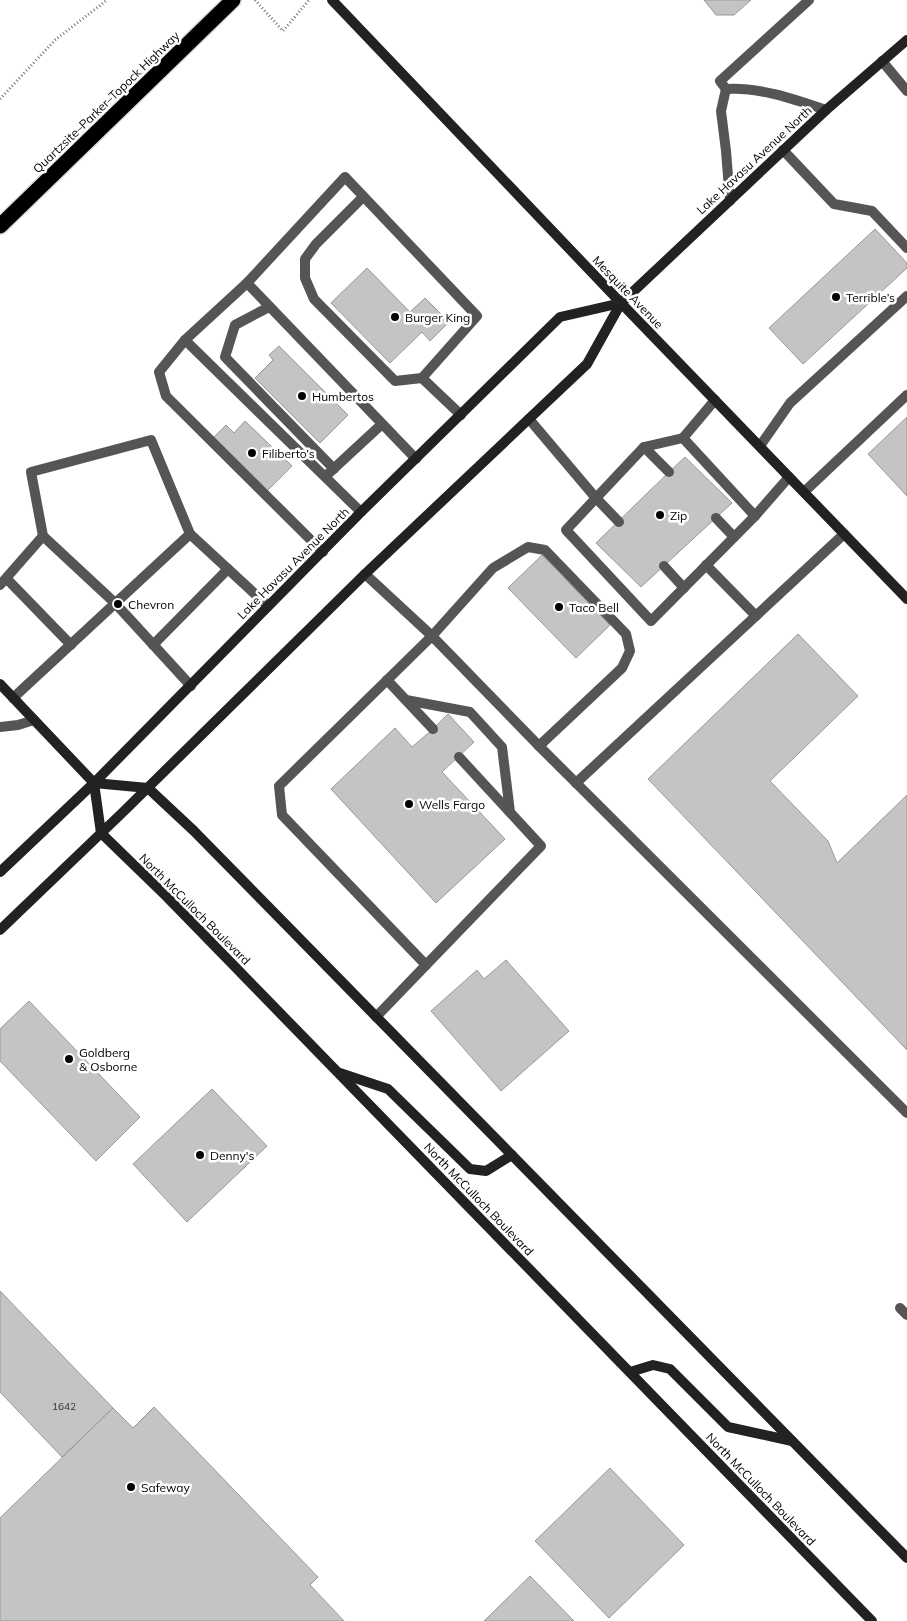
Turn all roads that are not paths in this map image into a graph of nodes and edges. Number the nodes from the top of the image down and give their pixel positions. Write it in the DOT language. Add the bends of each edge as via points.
graph roads {
  1 [pos="233,0"];
  2 [pos="332,0"];
  3 [pos="809,0"];
  4 [pos="907,40"];
  5 [pos="882,61"];
  6 [pos="726,89"];
  7 [pos="907,91"];
  8 [pos="826,110"];
  9 [pos="783,150"];
  10 [pos="363,197"];
  11 [pos="730,201"];
  12 [pos="0,226"];
  13 [pos="907,248"];
  14 [pos="247,283"];
  15 [pos="907,296"];
  16 [pos="621,303"];
  17 [pos="269,307"];
  18 [pos="185,340"];
  19 [pos="422,378"];
  20 [pos="907,395"];
  21 [pos="715,400"];
  22 [pos="461,414"];
  23 [pos="529,419"];
  24 [pos="382,424"];
  25 [pos="684,438"];
  26 [pos="760,446"];
  27 [pos="644,447"];
  28 [pos="416,459"];
  29 [pos="334,469"];
  30 [pos="669,472"];
  31 [pos="324,477"];
  32 [pos="789,477"];
  33 [pos="804,492"];
  34 [pos="595,497"];
  35 [pos="361,512"];
  36 [pos="755,516"];
  37 [pos="716,518"];
  38 [pos="619,522"];
  39 [pos="190,534"];
  40 [pos="844,534"];
  41 [pos="43,536"];
  42 [pos="734,537"];
  43 [pos="323,552"];
  44 [pos="706,565"];
  45 [pos="664,566"];
  46 [pos="228,569"];
  47 [pos="365,574"];
  48 [pos="3,582"];
  49 [pos="684,588"];
  50 [pos="907,599"];
  51 [pos="115,603"];
  52 [pos="268,606"];
  53 [pos="756,616"];
  54 [pos="432,636"];
  55 [pos="71,645"];
  56 [pos="154,645"];
  57 [pos="387,680"];
  58 [pos="0,684"];
  59 [pos="191,686"];
  60 [pos="13,698"];
  61 [pos="406,700"];
  62 [pos="34,720"];
  63 [pos="0,727"];
  64 [pos="433,729"];
  65 [pos="539,746"];
  66 [pos="458,757"];
  67 [pos="576,782"];
  68 [pos="94,783"];
  69 [pos="148,788"];
  70 [pos="510,812"];
  71 [pos="101,833"];
  72 [pos="0,872"];
  73 [pos="0,930"];
  74 [pos="426,965"];
  75 [pos="376,1017"];
  76 [pos="337,1071"];
  77 [pos="907,1113"];
  78 [pos="512,1155"];
  79 [pos="630,1372"];
  80 [pos="793,1441"];
  81 [pos="907,1558"];
  82 [pos="872,1621"];
  1 -- 12 [label="highway, Quartzsite–Parker–Topock Highway"];
  2 -- 16 [label="main road, Mesquite Avenue"];
  3 -- 6 [label="lane" via="720,81"];
  4 -- 5 [label="main road, Lake Havasu Avenue North"];
  5 -- 7 [label="lane"];
  5 -- 8 [label="main road, Lake Havasu Avenue North"];
  6 -- 8 [label="lane" via="744,88"];
  6 -- 11 [label="lane" via="721,111"];
  8 -- 9 [label="main road, Lake Havasu Avenue North"];
  9 -- 11 [label="main road, Lake Havasu Avenue North"];
  9 -- 13 [label="lane" via="834,204 872,211"];
  10 -- 14 [label="lane" via="345,177"];
  10 -- 19 [label="lane" via="477,316"];
  10 -- 19 [label="lane" via="305,259 305,278 314,299 394,381"];
  11 -- 16 [label="main road, Lake Havasu Avenue North"];
  14 -- 17 [label="lane"];
  14 -- 18 [label="lane"];
  15 -- 26 [label="lane" via="790,403"];
  16 -- 21 [label="main road, Mesquite Avenue"];
  16 -- 22 [label="main road, Lake Havasu Avenue North" via="560,318"];
  16 -- 23 [label="main road, Lake Havasu Avenue North" via="587,364"];
  17 -- 24 [label="lane"];
  17 -- 29 [label="lane" via="236,324 224,357"];
  18 -- 31 [label="lane"];
  18 -- 43 [label="lane" via="160,372 166,396"];
  19 -- 22 [label="lane"];
  20 -- 33 [label="lane"];
  21 -- 25 [label="lane"];
  21 -- 26 [label="main road, Mesquite Avenue"];
  22 -- 28 [label="main road, Lake Havasu Avenue North"];
  23 -- 34 [label="lane"];
  23 -- 47 [label="main road, Lake Havasu Avenue North"];
  24 -- 28 [label="lane"];
  24 -- 29 [label="lane"];
  25 -- 27 [label="lane"];
  25 -- 36 [label="lane"];
  26 -- 32 [label="main road, Mesquite Avenue"];
  27 -- 30 [label="lane"];
  27 -- 34 [label="lane"];
  28 -- 35 [label="main road, Lake Havasu Avenue North"];
  29 -- 31 [label="lane"];
  31 -- 35 [label="lane"];
  32 -- 33 [label="main road, Mesquite Avenue"];
  32 -- 36 [label="lane"];
  33 -- 40 [label="main road, Mesquite Avenue"];
  34 -- 38 [label="lane"];
  34 -- 49 [label="lane" via="566,530 651,620"];
  35 -- 43 [label="main road, Lake Havasu Avenue North"];
  36 -- 42 [label="lane"];
  37 -- 42 [label="lane"];
  39 -- 41 [label="lane" via="151,440 31,472"];
  39 -- 46 [label="lane"];
  39 -- 51 [label="lane"];
  40 -- 50 [label="main road, Mesquite Avenue"];
  40 -- 53 [label="lane"];
  41 -- 48 [label="lane"];
  41 -- 51 [label="lane"];
  42 -- 44 [label="lane"];
  43 -- 52 [label="main road, Lake Havasu Avenue North"];
  44 -- 49 [label="lane"];
  44 -- 53 [label="lane"];
  45 -- 49 [label="lane"];
  46 -- 52 [label="lane"];
  46 -- 56 [label="lane"];
  47 -- 54 [label="lane"];
  47 -- 69 [label="main road, Lake Havasu Avenue North"];
  48 -- 55 [label="lane"];
  51 -- 55 [label="lane"];
  51 -- 56 [label="lane"];
  52 -- 59 [label="main road, Lake Havasu Avenue North"];
  53 -- 67 [label="lane"];
  54 -- 57 [label="lane"];
  54 -- 65 [label="lane"];
  54 -- 65 [label="lane" via="493,568 528,547 545,550 626,634 630,650 622,668"];
  55 -- 60 [label="lane"];
  56 -- 59 [label="lane"];
  57 -- 61 [label="lane"];
  57 -- 74 [label="lane" via="279,786 282,815"];
  58 -- 60 [label="main road"];
  59 -- 68 [label="main road, Lake Havasu Avenue North"];
  60 -- 62 [label="main road"];
  61 -- 64 [label="lane"];
  61 -- 70 [label="lane" via="470,712 502,747"];
  62 -- 63 [label="lane"];
  62 -- 68 [label="main road"];
  65 -- 67 [label="lane"];
  66 -- 70 [label="lane"];
  67 -- 77 [label="lane"];
  68 -- 69 [label="main road"];
  68 -- 71 [label="main road"];
  68 -- 72 [label="main road, Lake Havasu Avenue North"];
  69 -- 71 [label="main road, Lake Havasu Avenue North"];
  69 -- 75 [label="main road" via="194,830"];
  70 -- 74 [label="lane" via="542,846"];
  71 -- 73 [label="main road, Lake Havasu Avenue North"];
  71 -- 76 [label="main road, North McCulloch Boulevard"];
  74 -- 75 [label="lane"];
  75 -- 78 [label="main road"];
  76 -- 78 [label="main road" via="388,1089 470,1169 486,1171"];
  76 -- 79 [label="main road, North McCulloch Boulevard"];
  78 -- 80 [label="main road"];
  79 -- 80 [label="main road" via="653,1365 670,1368 728,1426"];
  79 -- 82 [label="main road, North McCulloch Boulevard"];
  80 -- 81 [label="main road"];
}
